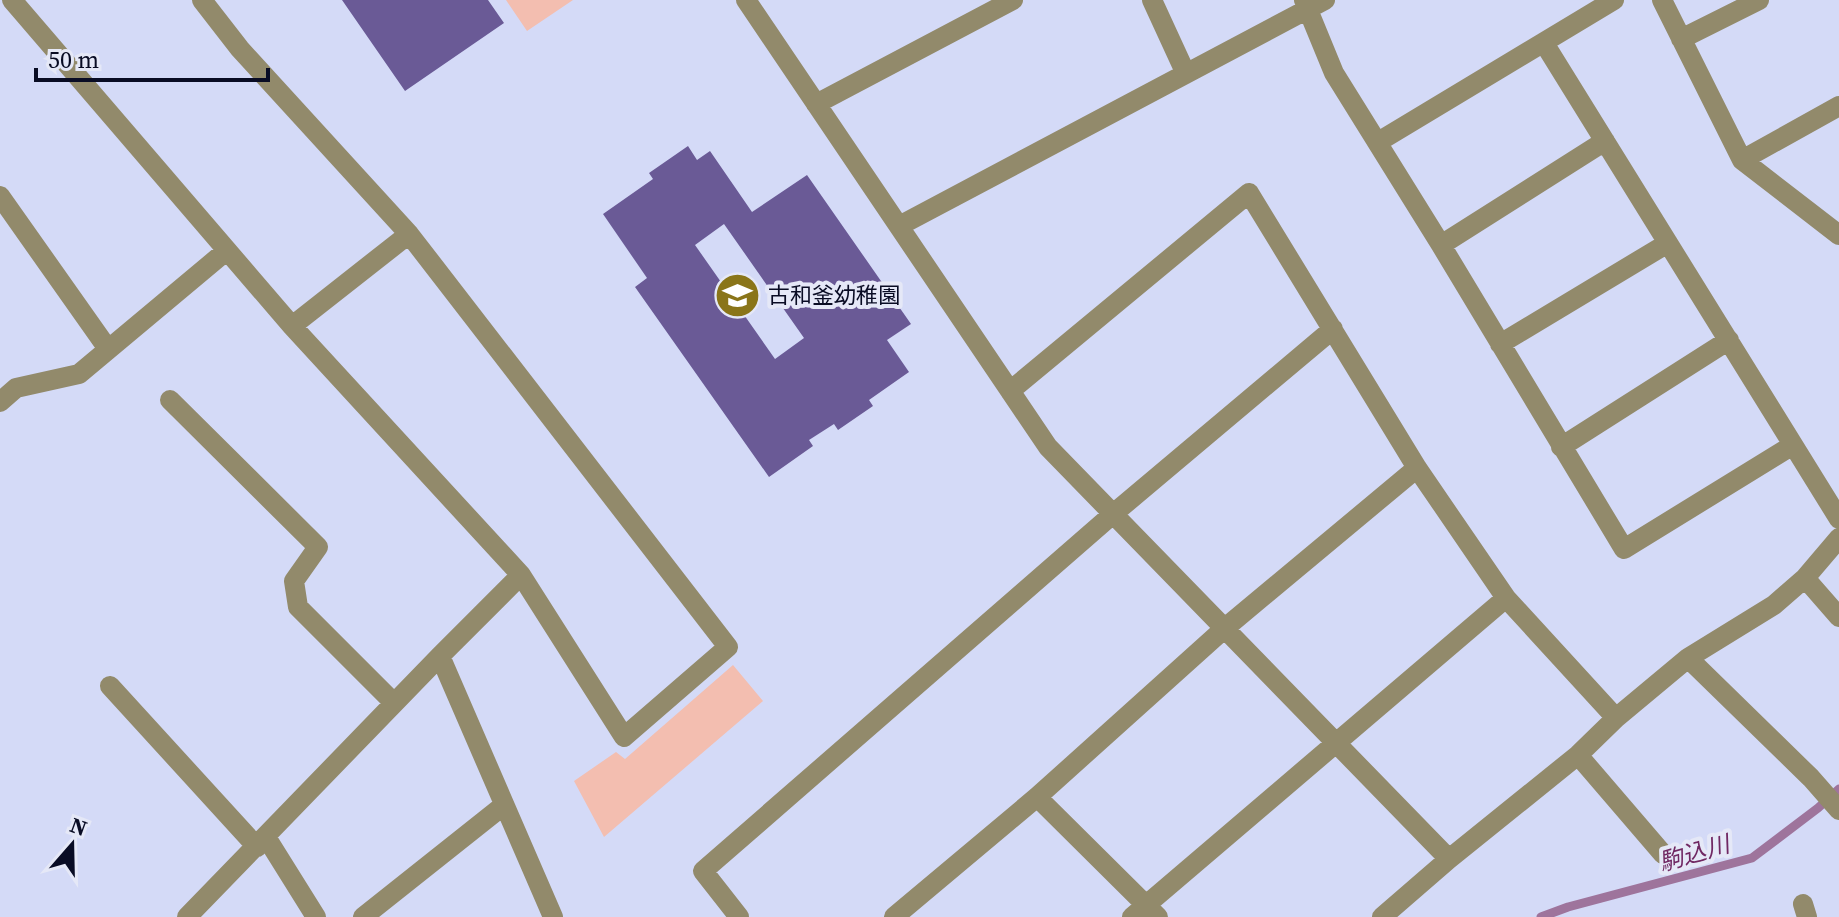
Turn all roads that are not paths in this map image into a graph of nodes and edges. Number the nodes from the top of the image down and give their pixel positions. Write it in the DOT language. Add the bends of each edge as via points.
graph roads {
  1 [pos="12,0"];
  2 [pos="202,0"];
  3 [pos="746,0"];
  4 [pos="1013,0"];
  5 [pos="1152,0"];
  6 [pos="1614,0"];
  7 [pos="1662,0"];
  8 [pos="1759,0"];
  9 [pos="1312,3"];
  10 [pos="1681,39"];
  11 [pos="1544,43"];
  12 [pos="1186,74"];
  13 [pos="816,104"];
  14 [pos="1839,106"];
  15 [pos="1605,141"];
  16 [pos="1378,142"];
  17 [pos="1742,160"];
  18 [pos="0,196"];
  19 [pos="899,226"];
  20 [pos="409,234"];
  21 [pos="1839,235"];
  22 [pos="1668,243"];
  23 [pos="1441,245"];
  24 [pos="226,251"];
  25 [pos="292,326"];
  26 [pos="1333,329"];
  27 [pos="1729,340"];
  28 [pos="1500,344"];
  29 [pos="108,349"];
  30 [pos="1010,391"];
  31 [pos="170,400"];
  32 [pos="0,402"];
  33 [pos="1793,445"];
  34 [pos="1561,447"];
  35 [pos="1417,468"];
  36 [pos="1113,514"];
  37 [pos="1839,519"];
  38 [pos="1839,538"];
  39 [pos="521,575"];
  40 [pos="1805,578"];
  41 [pos="1506,598"];
  42 [pos="1839,617"];
  43 [pos="1225,628"];
  44 [pos="440,656"];
  45 [pos="1688,658"];
  46 [pos="110,686"];
  47 [pos="394,703"];
  48 [pos="1616,718"];
  49 [pos="1338,744"];
  50 [pos="1578,755"];
  51 [pos="1037,797"];
  52 [pos="504,805"];
  53 [pos="1839,810"];
  54 [pos="261,842"];
  55 [pos="1663,854"];
  56 [pos="1449,859"];
  57 [pos="1146,913"];
  58 [pos="187,917"];
  59 [pos="316,917"];
  60 [pos="363,917"];
  61 [pos="553,917"];
  62 [pos="739,917"];
  63 [pos="894,917"];
  64 [pos="1382,917"];
  1 -- 24 [label="street"];
  2 -- 20 [label="street" via="240,49"];
  3 -- 13 [label="street"];
  4 -- 13 [label="street"];
  5 -- 12 [label="street"];
  6 -- 11 [label="street"];
  7 -- 10 [label="street"];
  8 -- 10 [label="street"];
  9 -- 12 [label="street"];
  9 -- 16 [label="street" via="1334,73"];
  10 -- 17 [label="street"];
  11 -- 15 [label="street"];
  11 -- 16 [label="street"];
  12 -- 19 [label="street"];
  13 -- 19 [label="street"];
  14 -- 17 [label="street"];
  15 -- 22 [label="street"];
  15 -- 23 [label="street"];
  16 -- 23 [label="street"];
  17 -- 21 [label="street"];
  18 -- 29 [label="street"];
  19 -- 30 [label="street"];
  20 -- 25 [label="street"];
  20 -- 39 [label="street" via="728,647 624,737"];
  22 -- 27 [label="street"];
  22 -- 28 [label="street"];
  23 -- 28 [label="street"];
  24 -- 25 [label="street"];
  24 -- 29 [label="street"];
  25 -- 39 [label="street"];
  26 -- 30 [label="street" via="1249,193"];
  26 -- 35 [label="street"];
  26 -- 36 [label="street"];
  27 -- 33 [label="street"];
  27 -- 34 [label="street"];
  28 -- 34 [label="street"];
  29 -- 32 [label="street" via="79,374 16,388"];
  30 -- 36 [label="street" via="1048,447"];
  31 -- 47 [label="street" via="318,547 294,581 298,607"];
  33 -- 34 [label="street" via="1624,549"];
  33 -- 37 [label="street"];
  35 -- 41 [label="street"];
  35 -- 43 [label="street"];
  36 -- 43 [label="street"];
  36 -- 62 [label="street" via="703,871"];
  38 -- 40 [label="street"];
  39 -- 44 [label="street"];
  40 -- 42 [label="street"];
  40 -- 45 [label="street" via="1774,605"];
  41 -- 48 [label="street"];
  41 -- 49 [label="street"];
  43 -- 49 [label="street"];
  43 -- 51 [label="street"];
  44 -- 47 [label="street"];
  44 -- 52 [label="street"];
  45 -- 48 [label="street"];
  45 -- 53 [label="street"];
  46 -- 54 [label="street"];
  47 -- 54 [label="street"];
  48 -- 50 [label="street"];
  49 -- 56 [label="street"];
  49 -- 57 [label="street"];
  50 -- 55 [label="street"];
  50 -- 56 [label="street"];
  51 -- 57 [label="street"];
  51 -- 63 [label="street"];
  52 -- 60 [label="street"];
  52 -- 61 [label="street"];
  54 -- 58 [label="street"];
  54 -- 59 [label="street"];
  56 -- 64 [label="street"];
}
